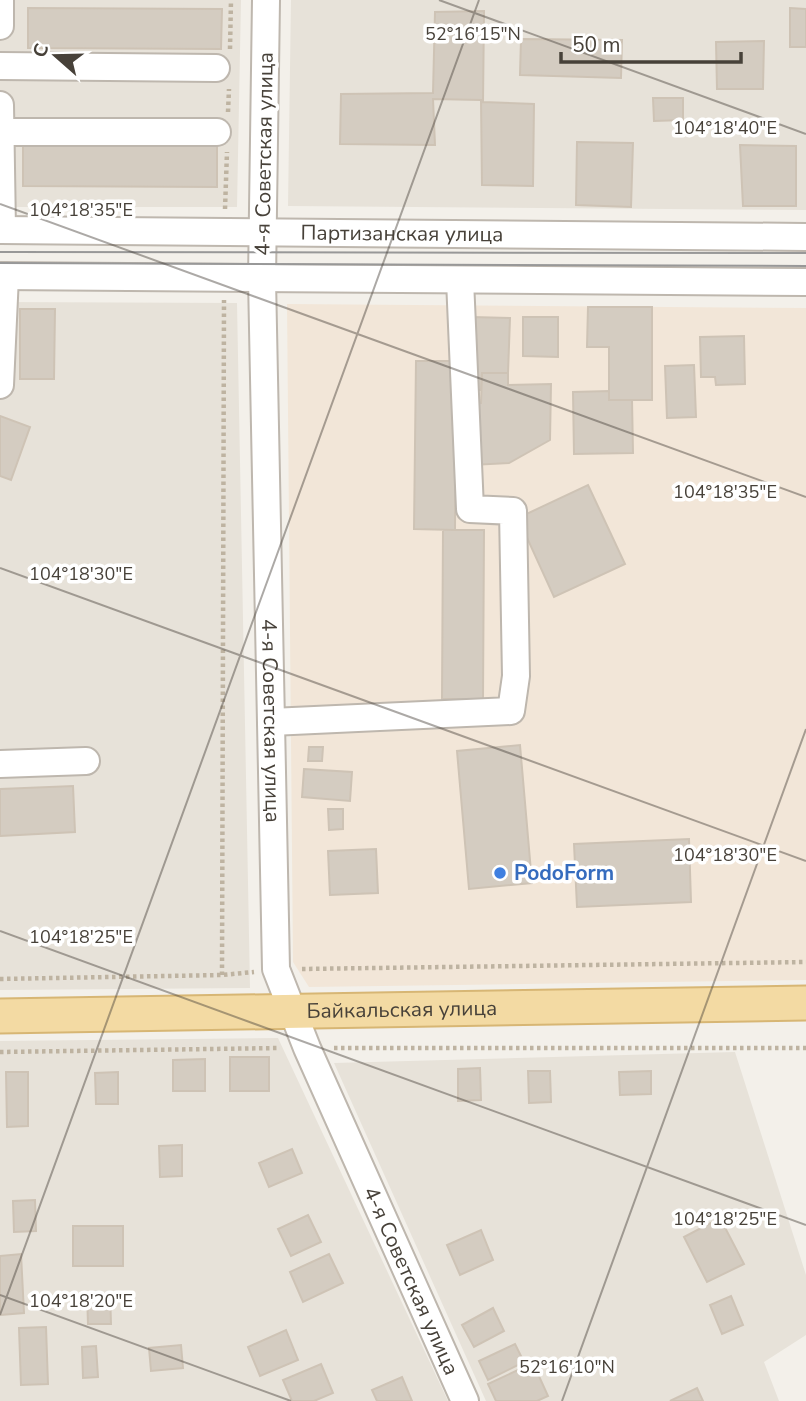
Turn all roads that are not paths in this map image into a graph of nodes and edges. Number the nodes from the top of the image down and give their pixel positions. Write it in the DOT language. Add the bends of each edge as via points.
graph roads {
  1 [pos="0,0"];
  2 [pos="266,0"];
  3 [pos="0,26"];
  4 [pos="0,66"];
  5 [pos="216,68"];
  6 [pos="0,105"];
  7 [pos="0,132"];
  8 [pos="217,132"];
  9 [pos="1,230"];
  10 [pos="263,231"];
  11 [pos="806,237"];
  12 [pos="3,276"];
  13 [pos="262,279"];
  14 [pos="460,280"];
  15 [pos="806,282"];
  16 [pos="0,385"];
  17 [pos="271,722"];
  18 [pos="86,761"];
  19 [pos="0,764"];
  20 [pos="806,1003"];
  21 [pos="294,1012"];
  22 [pos="0,1016"];
  23 [pos="465,1401"];
  1 -- 3 [label="street"];
  2 -- 10 [label="street, 4-я Советская улица"];
  4 -- 5 [label="street"];
  6 -- 7 [label="street"];
  7 -- 8 [label="street"];
  7 -- 9 [label="street"];
  9 -- 10 [label="street, Партизанская улица"];
  10 -- 11 [label="street, Партизанская улица"];
  10 -- 13 [label="street, 4-я Советская улица"];
  12 -- 13 [label="street"];
  12 -- 16 [label="street"];
  13 -- 14 [label="street"];
  13 -- 17 [label="street, 4-я Советская улица"];
  14 -- 15 [label="street"];
  14 -- 17 [label="street" via="470,509 513,510 516,676 511,711"];
  17 -- 21 [label="street, 4-я Советская улица" via="276,969"];
  18 -- 19 [label="street"];
  20 -- 21 [label="main road, Байкальская улица"];
  21 -- 22 [label="main road, Байкальская улица"];
  21 -- 23 [label="street, 4-я Советская улица"];
}
